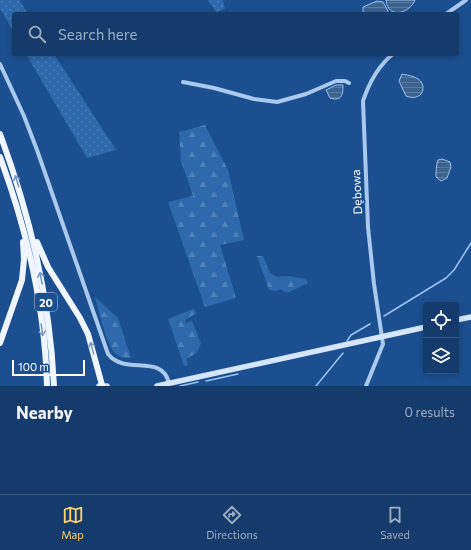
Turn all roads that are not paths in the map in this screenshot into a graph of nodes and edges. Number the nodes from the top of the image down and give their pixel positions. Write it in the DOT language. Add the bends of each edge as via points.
graph roads {
  1 [pos="466,0"];
  2 [pos="449,12"];
  3 [pos="390,56"];
  4 [pos="0,64"];
  5 [pos="183,82"];
  6 [pos="349,83"];
  7 [pos="0,134"];
  8 [pos="0,158"];
  9 [pos="28,219"];
  10 [pos="21,223"];
  11 [pos="471,317"];
  12 [pos="459,320"];
  13 [pos="423,328"];
  14 [pos="382,337"];
  15 [pos="0,343"];
  16 [pos="168,384"];
  17 [pos="47,386"];
  18 [pos="54,386"];
  19 [pos="103,386"];
  20 [pos="157,386"];
  21 [pos="366,386"];
  1 -- 2 [label="street"];
  3 -- 14 [label="street, Dębowa" via="368,86 363,101 368,227"];
  4 -- 16 [label="street" via="37,150 108,354 120,364 158,368 166,375"];
  5 -- 6 [label="street" via="254,100 277,102 314,91 336,81"];
  9 -- 7 [label="main road, 20, one-way"];
  8 -- 10 [label="main road, 20"];
  18 -- 9 [label="main road, 20, one-way" via="45,298"];
  19 -- 9 [label="main road, one-way" via="88,334 48,267"];
  10 -- 15 [label="main road" via="24,259 22,280"];
  10 -- 17 [label="main road, 20, one-way" via="38,300"];
  11 -- 12 [label="main road"];
  13 -- 14 [label="main road"];
  14 -- 16 [label="main road"];
  14 -- 21 [label="street, Dębowa" via="384,344"];
  16 -- 20 [label="main road"];
}
